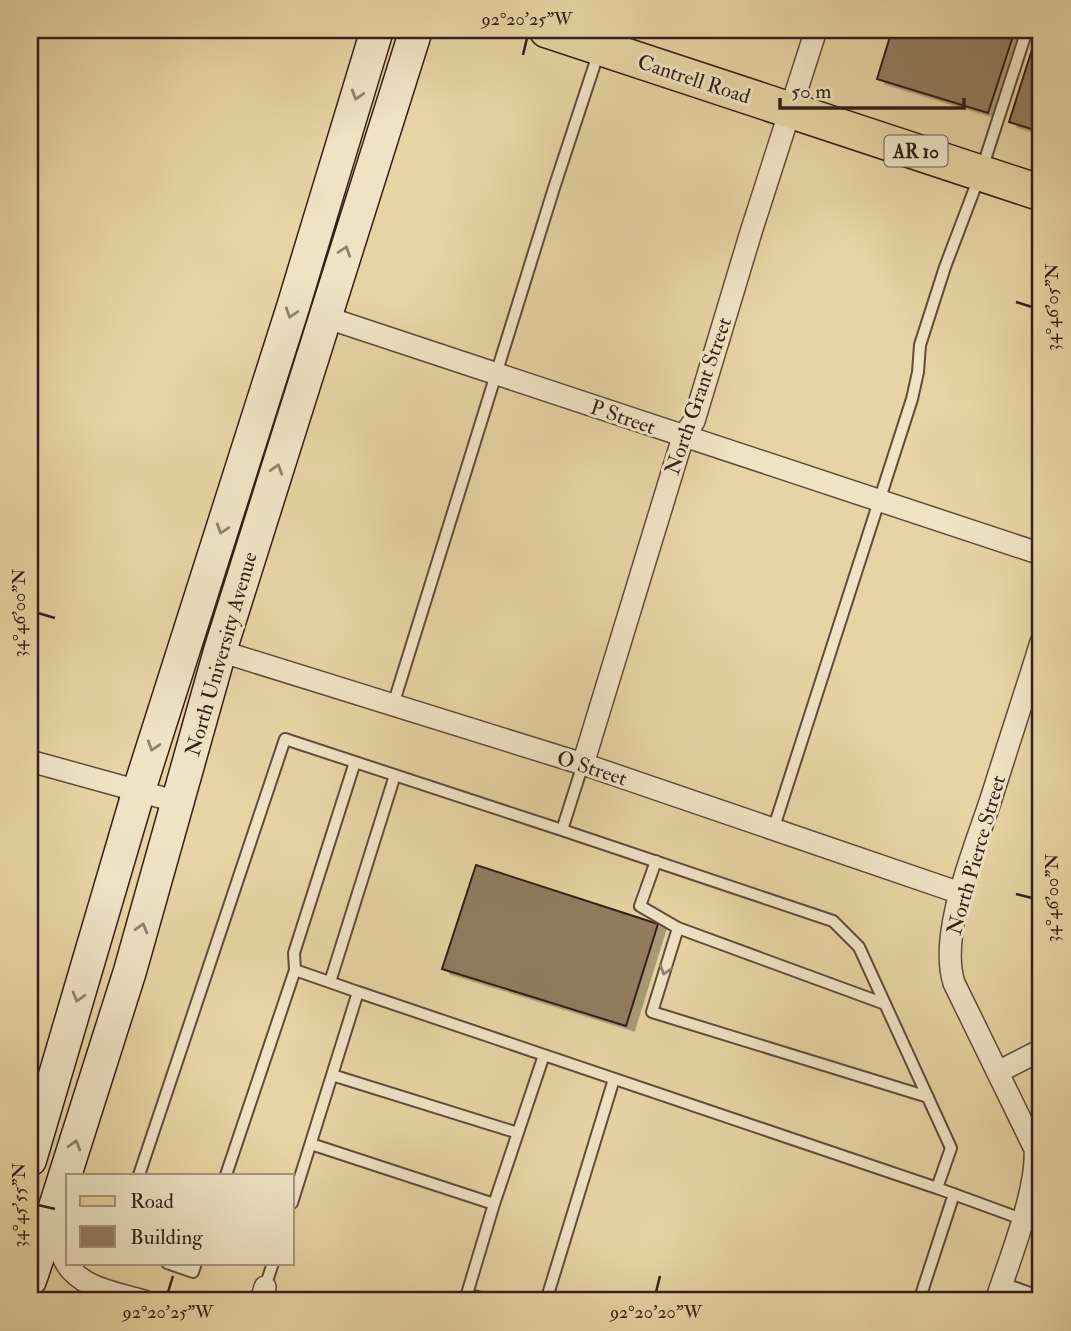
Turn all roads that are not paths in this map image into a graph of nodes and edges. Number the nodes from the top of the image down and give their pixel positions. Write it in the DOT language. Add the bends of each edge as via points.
graph roads {
  1 [pos="377,30"];
  2 [pos="416,30"];
  3 [pos="547,30"];
  4 [pos="816,30"];
  5 [pos="1027,30"];
  6 [pos="603,39"];
  7 [pos="791,110"];
  8 [pos="981,172"];
  9 [pos="1041,192"];
  10 [pos="325,317"];
  11 [pos="496,374"];
  12 [pos="682,437"];
  13 [pos="878,500"];
  14 [pos="1041,554"];
  15 [pos="1041,642"];
  16 [pos="220,651"];
  17 [pos="394,705"];
  18 [pos="30,761"];
  19 [pos="355,762"];
  20 [pos="583,764"];
  21 [pos="395,775"];
  22 [pos="139,790"];
  23 [pos="178,802"];
  24 [pos="562,830"];
  25 [pos="773,830"];
  26 [pos="656,861"];
  27 [pos="960,893"];
  28 [pos="678,928"];
  29 [pos="295,970"];
  30 [pos="330,982"];
  31 [pos="358,992"];
  32 [pos="885,1004"];
  33 [pos="1041,1051"];
  34 [pos="544,1055"];
  35 [pos="999,1072"];
  36 [pos="332,1076"];
  37 [pos="614,1079"];
  38 [pos="928,1097"];
  39 [pos="518,1133"];
  40 [pos="311,1144"];
  41 [pos="30,1160"];
  42 [pos="139,1174"];
  43 [pos="226,1174"];
  44 [pos="937,1188"];
  45 [pos="954,1194"];
  46 [pos="294,1197"];
  47 [pos="494,1204"];
  48 [pos="54,1210"];
  49 [pos="1032,1222"];
  50 [pos="66,1259"];
  51 [pos="68,1264"];
  52 [pos="170,1264"];
  53 [pos="196,1264"];
  54 [pos="273,1264"];
  55 [pos="30,1280"];
  56 [pos="999,1292"];
  57 [pos="263,1294"];
  58 [pos="1041,1297"];
  59 [pos="144,1301"];
  60 [pos="491,1301"];
  61 [pos="546,1301"];
  62 [pos="919,1301"];
  1 -- 22 [label="main road, North University Avenue, one-way"];
  10 -- 2 [label="main road, North University Avenue, one-way"];
  3 -- 6 [label="main road, Cantrell Road / AR 10"];
  4 -- 7 [label="street, North Grant Street"];
  5 -- 8 [label="lane"];
  6 -- 7 [label="main road, Cantrell Road / AR 10"];
  6 -- 11 [label="lane"];
  7 -- 8 [label="main road, Cantrell Road / AR 10"];
  7 -- 12 [label="street, North Grant Street" via="694,421"];
  8 -- 9 [label="main road, Cantrell Road / AR 10"];
  8 -- 13 [label="lane" via="920,345 912,399"];
  10 -- 11 [label="street, P Street"];
  16 -- 10 [label="main road, North University Avenue, one-way"];
  11 -- 12 [label="street, P Street"];
  11 -- 17 [label="lane"];
  12 -- 13 [label="street, P Street"];
  12 -- 20 [label="street, North Grant Street"];
  13 -- 14 [label="street, P Street"];
  13 -- 25 [label="lane"];
  15 -- 27 [label="street, North Pierce Street"];
  16 -- 17 [label="street, O Street"];
  16 -- 23 [label="main road, North University Avenue"];
  17 -- 20 [label="street, O Street"];
  18 -- 22 [label="street"];
  19 -- 21 [label="lane"];
  19 -- 29 [label="lane" via="294,953"];
  19 -- 42 [label="lane" via="285,738"];
  20 -- 24 [label="lane"];
  20 -- 25 [label="street, O Street"];
  21 -- 24 [label="lane"];
  21 -- 30 [label="lane"];
  22 -- 23 [label="street"];
  22 -- 41 [label="main road, North University Avenue, one-way"];
  48 -- 23 [label="main road, North University Avenue, one-way"];
  24 -- 26 [label="lane"];
  25 -- 27 [label="street, O Street"];
  26 -- 28 [label="lane" via="640,906"];
  26 -- 32 [label="lane" via="833,921 859,947"];
  27 -- 35 [label="street, North Pierce Street" via="950,946 951,971"];
  28 -- 32 [label="lane"];
  28 -- 38 [label="lane, one-way" via="652,1012"];
  29 -- 30 [label="lane"];
  29 -- 43 [label="lane"];
  30 -- 31 [label="lane"];
  31 -- 34 [label="lane"];
  31 -- 36 [label="lane"];
  32 -- 38 [label="lane"];
  33 -- 35 [label="street"];
  34 -- 37 [label="lane"];
  34 -- 39 [label="lane"];
  35 -- 49 [label="street, North Pierce Street" via="1035,1149"];
  36 -- 39 [label="lane"];
  36 -- 40 [label="lane"];
  37 -- 44 [label="lane"];
  37 -- 61 [label="lane"];
  38 -- 44 [label="lane" via="951,1148"];
  39 -- 47 [label="lane"];
  40 -- 46 [label="lane"];
  40 -- 47 [label="lane"];
  44 -- 45 [label="lane"];
  45 -- 49 [label="lane"];
  45 -- 62 [label="lane"];
  47 -- 60 [label="lane" via="467,1294"];
  48 -- 50 [label="street"];
  48 -- 55 [label="main road, North University Avenue"];
  49 -- 56 [label="street, North Pierce Street"];
  51 -- 59 [label="street" via="89,1284"];
  52 -- 53 [label="lane" via="193,1272"];
  54 -- 57 [label="lane"];
  56 -- 58 [label="lane"];
}
